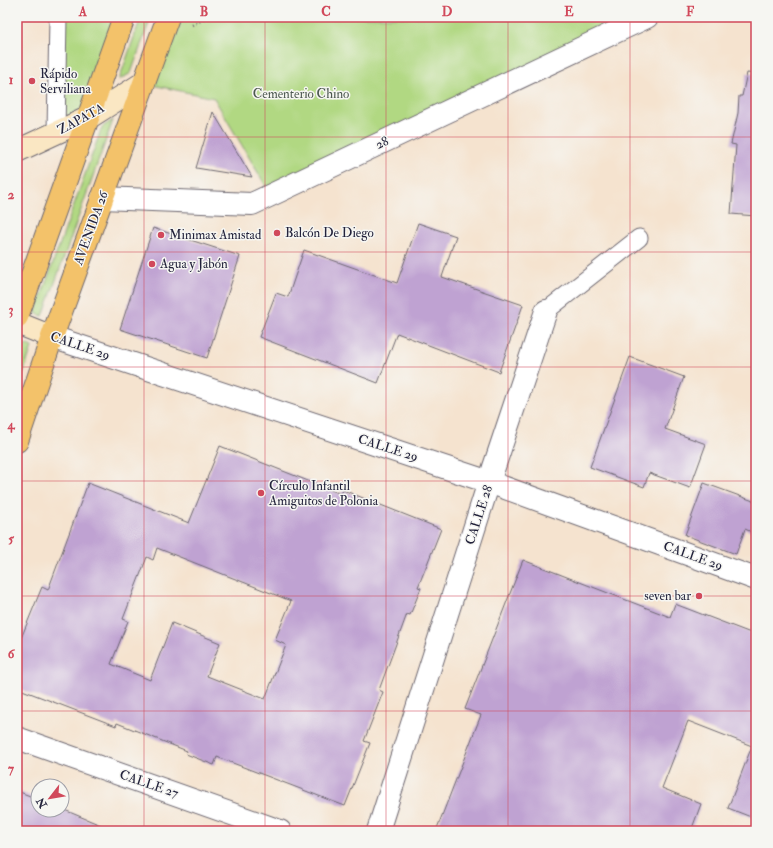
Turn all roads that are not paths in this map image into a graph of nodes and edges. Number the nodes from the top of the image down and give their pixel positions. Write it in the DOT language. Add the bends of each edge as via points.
graph roads {
  1 [pos="58,17"];
  2 [pos="124,17"];
  3 [pos="168,17"];
  4 [pos="647,17"];
  5 [pos="144,83"];
  6 [pos="90,116"];
  7 [pos="56,132"];
  8 [pos="17,151"];
  9 [pos="102,198"];
  10 [pos="639,238"];
  11 [pos="546,311"];
  12 [pos="17,317"];
  13 [pos="17,323"];
  14 [pos="52,337"];
  15 [pos="17,440"];
  16 [pos="489,482"];
  17 [pos="756,579"];
  18 [pos="17,738"];
  19 [pos="280,831"];
  20 [pos="378,831"];
  1 -- 7 [label="lane"];
  2 -- 6 [label="main road"];
  3 -- 5 [label="main road, AVENIDA 26"];
  4 -- 9 [label="street, 28" via="252,204"];
  5 -- 6 [label="main road, ZAPATA"];
  5 -- 9 [label="main road, AVENIDA 26"];
  6 -- 7 [label="main road, ZAPATA"];
  6 -- 12 [label="main road"];
  7 -- 8 [label="main road, ZAPATA"];
  9 -- 14 [label="main road, AVENIDA 26"];
  10 -- 11 [label="lane, CALLE 28"];
  11 -- 16 [label="street, CALLE 28"];
  13 -- 14 [label="main road, CALLE 29"];
  14 -- 15 [label="main road, AVENIDA 26"];
  14 -- 16 [label="street, CALLE 29"];
  16 -- 17 [label="street, CALLE 29"];
  16 -- 20 [label="street, CALLE 28"];
  18 -- 19 [label="street, CALLE 27"];
}
